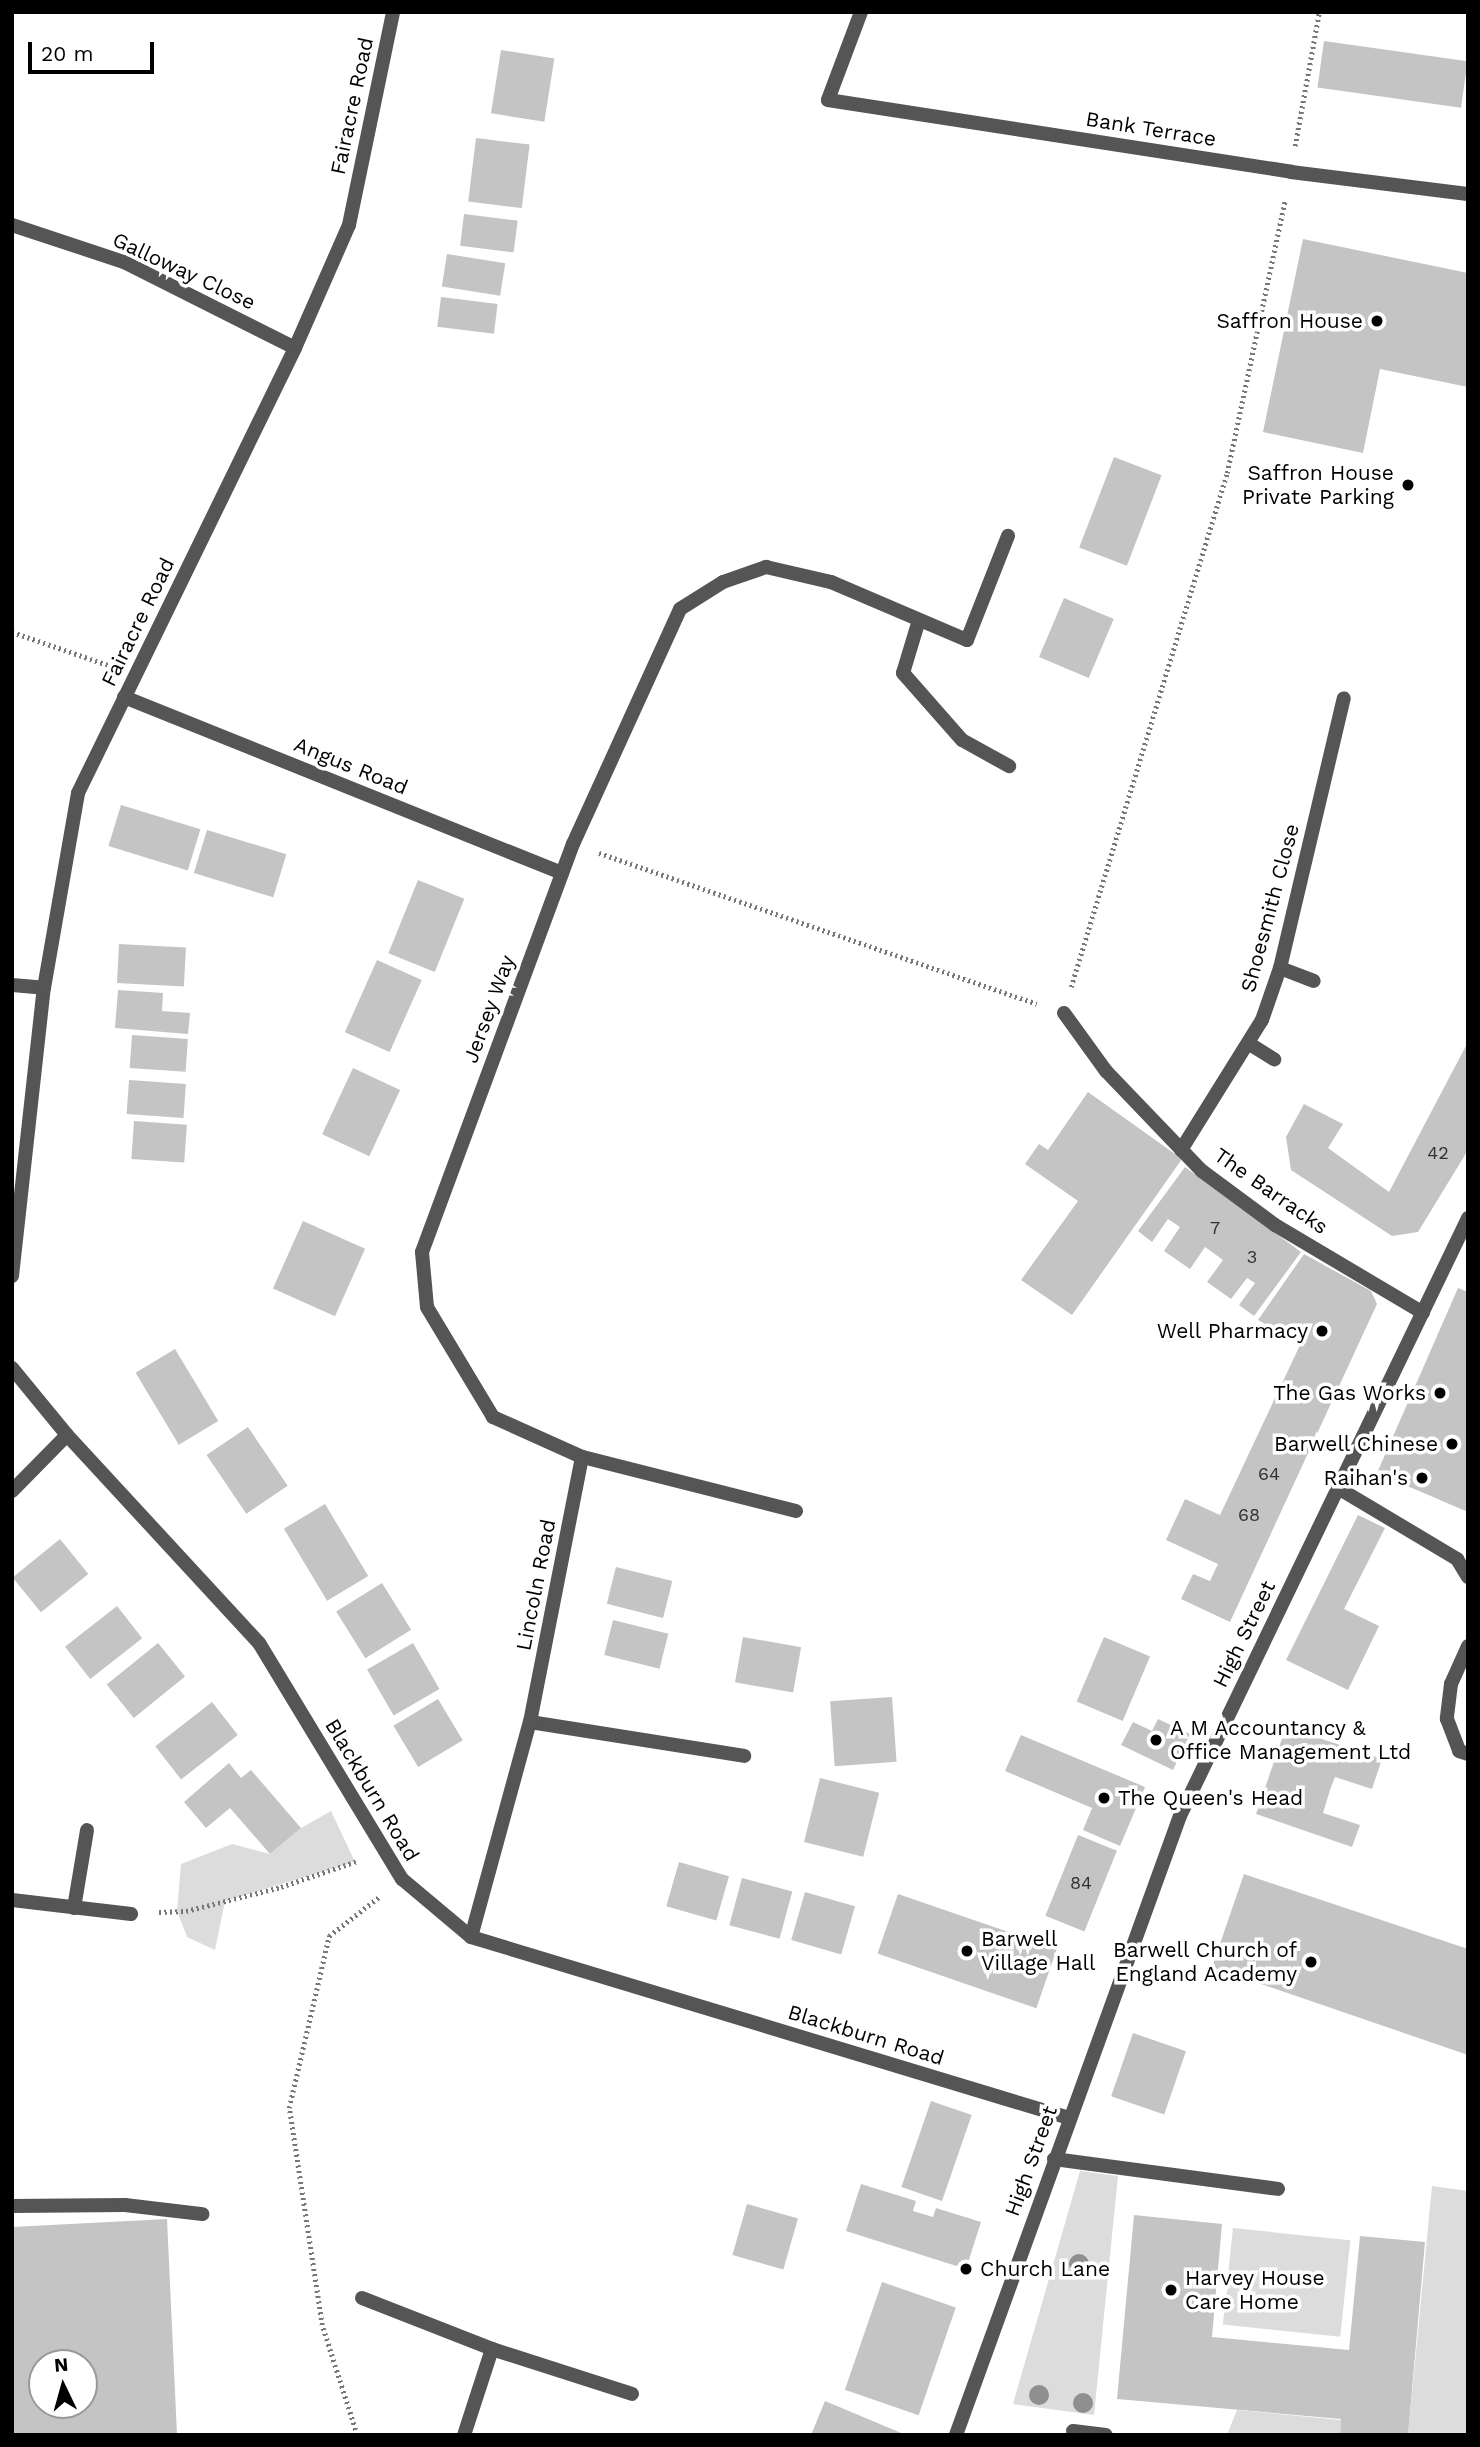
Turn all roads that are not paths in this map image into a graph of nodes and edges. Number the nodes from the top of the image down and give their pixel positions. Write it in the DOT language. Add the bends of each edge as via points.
graph roads {
  1 [pos="393,12"];
  2 [pos="860,12"];
  3 [pos="1468,194"];
  4 [pos="12,225"];
  5 [pos="295,348"];
  6 [pos="1008,536"];
  7 [pos="919,620"];
  8 [pos="124,697"];
  9 [pos="1344,698"];
  10 [pos="1009,766"];
  11 [pos="562,873"];
  12 [pos="1280,968"];
  13 [pos="1314,981"];
  14 [pos="12,985"];
  15 [pos="44,988"];
  16 [pos="1064,1013"];
  17 [pos="1248,1043"];
  18 [pos="1274,1059"];
  19 [pos="1181,1150"];
  20 [pos="1468,1218"];
  21 [pos="12,1276"];
  22 [pos="1423,1313"];
  23 [pos="12,1368"];
  24 [pos="67,1435"];
  25 [pos="583,1457"];
  26 [pos="1338,1488"];
  27 [pos="12,1491"];
  28 [pos="796,1511"];
  29 [pos="1468,1577"];
  30 [pos="1468,1646"];
  31 [pos="530,1721"];
  32 [pos="1468,1755"];
  33 [pos="744,1756"];
  34 [pos="86,1830"];
  35 [pos="12,1900"];
  36 [pos="74,1908"];
  37 [pos="131,1914"];
  38 [pos="471,1937"];
  39 [pos="1069,2118"];
  40 [pos="1054,2158"];
  41 [pos="1279,2189"];
  42 [pos="12,2206"];
  43 [pos="202,2214"];
  44 [pos="362,2298"];
  45 [pos="492,2349"];
  46 [pos="632,2395"];
  47 [pos="1073,2431"];
  48 [pos="464,2435"];
  49 [pos="956,2435"];
  50 [pos="1106,2435"];
  1 -- 5 [label="street, Fairacre Road" via="349,225"];
  2 -- 3 [label="street, Bank Terrace" via="828,100 1291,172"];
  4 -- 5 [label="street, Galloway Close" via="124,261"];
  5 -- 8 [label="street, Fairacre Road"];
  6 -- 7 [label="street, Jersey Way" via="967,640"];
  7 -- 10 [label="street" via="903,673 962,740"];
  7 -- 11 [label="street, Jersey Way" via="831,582 766,567 723,582 680,609"];
  8 -- 11 [label="street, Angus Road"];
  8 -- 15 [label="street, Fairacre Road" via="78,793"];
  9 -- 12 [label="street, Shoesmith Close"];
  11 -- 25 [label="street, Jersey Way" via="422,1252 427,1307 493,1417"];
  12 -- 13 [label="street"];
  12 -- 17 [label="street, Shoesmith Close" via="1262,1020"];
  14 -- 15 [label="street"];
  15 -- 21 [label="street, Fairacre Road"];
  16 -- 19 [label="street, The Barracks" via="1106,1070"];
  17 -- 18 [label="street"];
  17 -- 19 [label="street, Shoesmith Close"];
  19 -- 22 [label="street, The Barracks" via="1275,1225"];
  20 -- 22 [label="street, High Street"];
  22 -- 26 [label="street, High Street"];
  23 -- 24 [label="street, Blackburn Road"];
  24 -- 27 [label="street"];
  24 -- 38 [label="street, Blackburn Road" via="259,1643 402,1879"];
  25 -- 28 [label="street, Jersey Way"];
  25 -- 31 [label="street, Lincoln Road"];
  26 -- 29 [label="street" via="1457,1559"];
  26 -- 39 [label="street, High Street" via="1180,1816"];
  30 -- 32 [label="street" via="1451,1684 1447,1719 1459,1751"];
  31 -- 33 [label="street"];
  31 -- 38 [label="street, Lincoln Road"];
  34 -- 36 [label="street"];
  35 -- 36 [label="street"];
  36 -- 37 [label="street"];
  38 -- 39 [label="street, Blackburn Road"];
  39 -- 40 [label="street, High Street"];
  40 -- 41 [label="street"];
  40 -- 49 [label="street, High Street"];
  42 -- 43 [label="street" via="125,2205"];
  44 -- 45 [label="street"];
  45 -- 46 [label="street"];
  45 -- 48 [label="street"];
  47 -- 50 [label="street"];
}
